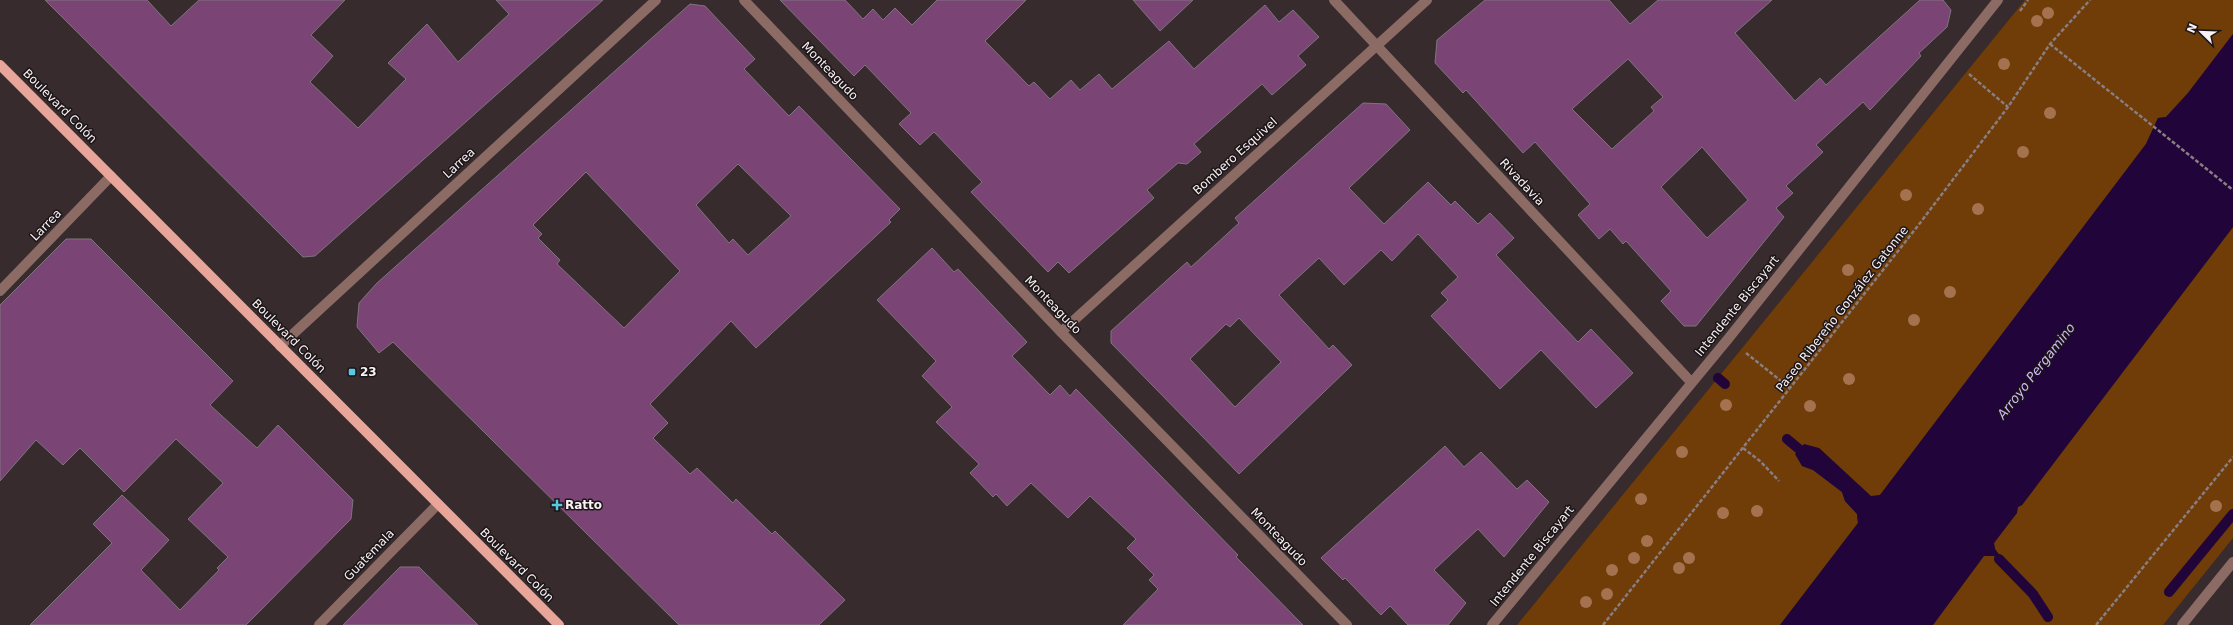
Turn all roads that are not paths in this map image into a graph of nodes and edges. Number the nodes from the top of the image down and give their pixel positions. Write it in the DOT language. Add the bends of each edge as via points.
graph roads {
  1 [pos="656,0"];
  2 [pos="744,0"];
  3 [pos="1334,0"];
  4 [pos="1427,0"];
  5 [pos="1994,2"];
  6 [pos="1376,45"];
  7 [pos="0,65"];
  8 [pos="111,176"];
  9 [pos="0,291"];
  10 [pos="1061,332"];
  11 [pos="280,346"];
  12 [pos="1691,382"];
  13 [pos="438,504"];
  14 [pos="2233,562"];
  15 [pos="319,625"];
  16 [pos="559,625"];
  17 [pos="1347,625"];
  18 [pos="1492,625"];
  19 [pos="2182,625"];
  1 -- 11 [label="street, Larrea"];
  2 -- 10 [label="street, Monteagudo"];
  3 -- 6 [label="street, Rivadavia"];
  4 -- 6 [label="street, Bombero Esquivel"];
  5 -- 12 [label="street, Intendente Biscayart" via="1728,339"];
  6 -- 10 [label="street, Bombero Esquivel"];
  6 -- 12 [label="street, Rivadavia"];
  7 -- 8 [label="main road, Boulevard Colón"];
  8 -- 9 [label="street, Larrea"];
  8 -- 11 [label="main road, Boulevard Colón"];
  10 -- 17 [label="street, Monteagudo"];
  11 -- 13 [label="main road, Boulevard Colón"];
  12 -- 18 [label="street, Intendente Biscayart"];
  13 -- 15 [label="street, Guatemala"];
  13 -- 16 [label="main road, Boulevard Colón"];
  14 -- 19 [label="street"];
}
